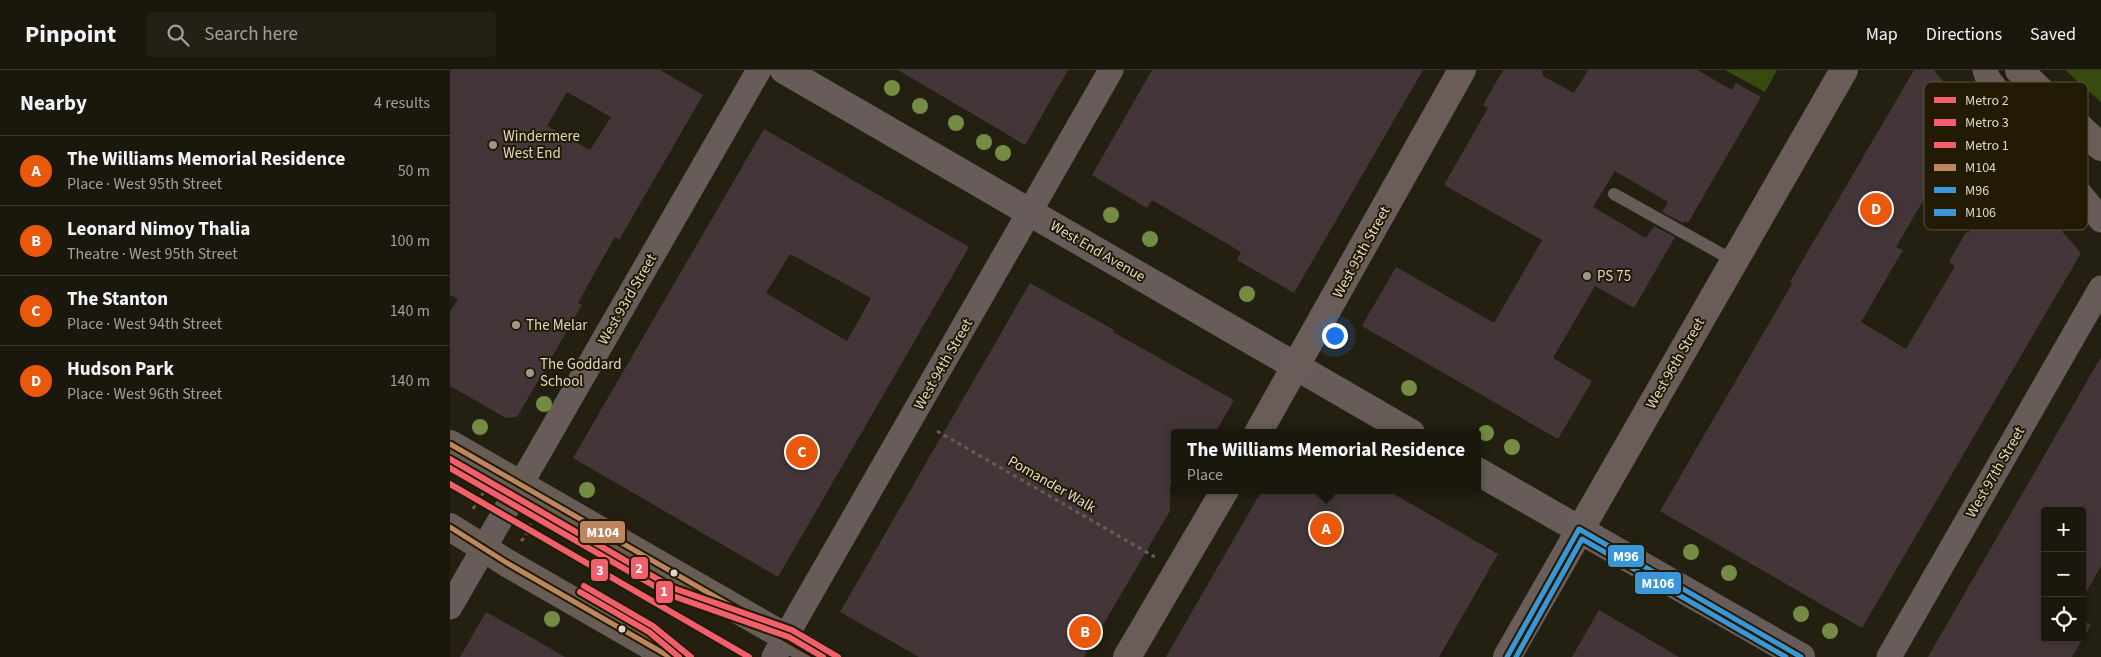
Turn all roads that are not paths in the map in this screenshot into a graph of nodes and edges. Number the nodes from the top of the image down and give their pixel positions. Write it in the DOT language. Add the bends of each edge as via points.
graph roads {
  1 [pos="759,70"];
  2 [pos="784,70"];
  3 [pos="1111,70"];
  4 [pos="1462,70"];
  5 [pos="1844,70"];
  6 [pos="1984,70"];
  7 [pos="2019,70"];
  8 [pos="1990,82"];
  9 [pos="2031,82"];
  10 [pos="2088,134"];
  11 [pos="2101,146"];
  12 [pos="1614,194"];
  13 [pos="2088,204"];
  14 [pos="1030,212"];
  15 [pos="2101,220"];
  16 [pos="1734,261"];
  17 [pos="2101,288"];
  18 [pos="1297,366"];
  19 [pos="1260,429"];
  20 [pos="1404,429"];
  21 [pos="450,444"];
  22 [pos="1481,473"];
  23 [pos="520,483"];
  24 [pos="1223,494"];
  25 [pos="461,520"];
  26 [pos="1579,529"];
  27 [pos="484,548"];
  28 [pos="450,607"];
  29 [pos="780,647"];
  30 [pos="670,657"];
  31 [pos="820,657"];
  32 [pos="1127,657"];
  33 [pos="1508,657"];
  34 [pos="1801,657"];
  35 [pos="1889,657"];
  1 -- 23 [label="street, West 93rd Street"];
  2 -- 14 [label="street, West End Avenue"];
  3 -- 14 [label="street, West 94th Street"];
  4 -- 18 [label="main road, West 95th Street"];
  5 -- 16 [label="main road, West 96th Street"];
  6 -- 8 [label="street"];
  7 -- 9 [label="main road"];
  10 -- 11 [label="main road"];
  12 -- 16 [label="lane"];
  13 -- 15 [label="street"];
  14 -- 18 [label="street, West End Avenue"];
  14 -- 29 [label="street, West 94th Street"];
  16 -- 26 [label="main road, West 96th Street"];
  17 -- 35 [label="street, West 97th Street"];
  18 -- 19 [label="main road, West 95th Street"];
  18 -- 20 [label="street, West End Avenue"];
  21 -- 23 [label="main road"];
  22 -- 26 [label="street"];
  23 -- 27 [label="street, West 93rd Street"];
  23 -- 29 [label="main road"];
  24 -- 32 [label="main road"];
  25 -- 27 [label="main road"];
  26 -- 33 [label="main road, West 96th Street"];
  26 -- 34 [label="street"];
  27 -- 28 [label="street, West 93rd Street"];
  27 -- 30 [label="main road"];
  29 -- 31 [label="main road"];
}
